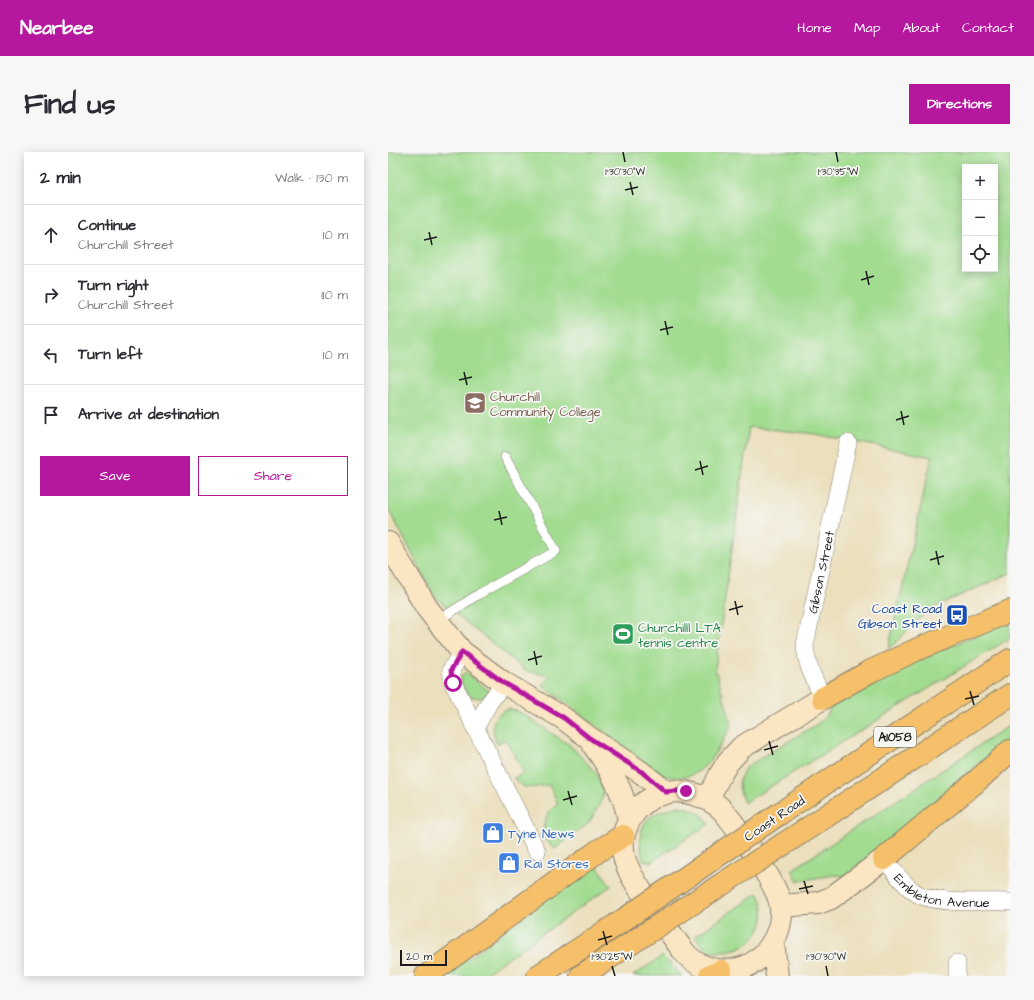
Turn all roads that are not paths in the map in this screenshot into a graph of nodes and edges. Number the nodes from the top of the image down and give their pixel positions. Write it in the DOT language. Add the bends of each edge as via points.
graph roads {
  1 [pos="848,443"];
  2 [pos="505,457"];
  3 [pos="388,543"];
  4 [pos="1010,611"];
  5 [pos="437,621"];
  6 [pos="462,652"];
  7 [pos="1010,660"];
  8 [pos="504,683"];
  9 [pos="1010,696"];
  10 [pos="823,698"];
  11 [pos="475,728"];
  12 [pos="588,737"];
  13 [pos="1010,751"];
  14 [pos="666,792"];
  15 [pos="708,799"];
  16 [pos="626,828"];
  17 [pos="537,851"];
  18 [pos="884,859"];
  19 [pos="1010,902"];
  20 [pos="781,906"];
  21 [pos="773,942"];
  22 [pos="728,973"];
  23 [pos="426,976"];
  24 [pos="538,976"];
  25 [pos="581,976"];
  26 [pos="777,976"];
  1 -- 10 [label="street, Gibson Street" via="805,645 805,656"];
  2 -- 5 [label="lane" via="556,551"];
  3 -- 5 [label="street"];
  4 -- 10 [label="highway" via="918,649 869,672"];
  5 -- 6 [label="street"];
  6 -- 8 [label="street"];
  6 -- 11 [label="street" via="451,670 453,683"];
  7 -- 24 [label="highway, Coast Road / A1058, bridge"];
  8 -- 11 [label="street"];
  8 -- 12 [label="street" via="564,718"];
  9 -- 25 [label="highway, Coast Road / A1058, bridge"];
  10 -- 15 [label="street" via="742,747 724,768"];
  11 -- 17 [label="street"];
  12 -- 14 [label="street" via="642,772"];
  12 -- 16 [label="street" via="614,775 627,809"];
  13 -- 18 [label="highway"];
  14 -- 15 [label="street" via="686,791"];
  14 -- 16 [label="street" via="642,804"];
  15 -- 20 [label="street" via="730,819 774,887"];
  16 -- 22 [label="street" via="624,855 630,874 684,952 697,964"];
  16 -- 23 [label="highway"];
  18 -- 19 [label="street, Embleton Avenue" via="907,885 921,896 940,900"];
  18 -- 20 [label="street" via="831,898 818,903"];
  20 -- 21 [label="street" via="780,924"];
  21 -- 22 [label="street" via="761,957"];
  21 -- 26 [label="street"];
}
